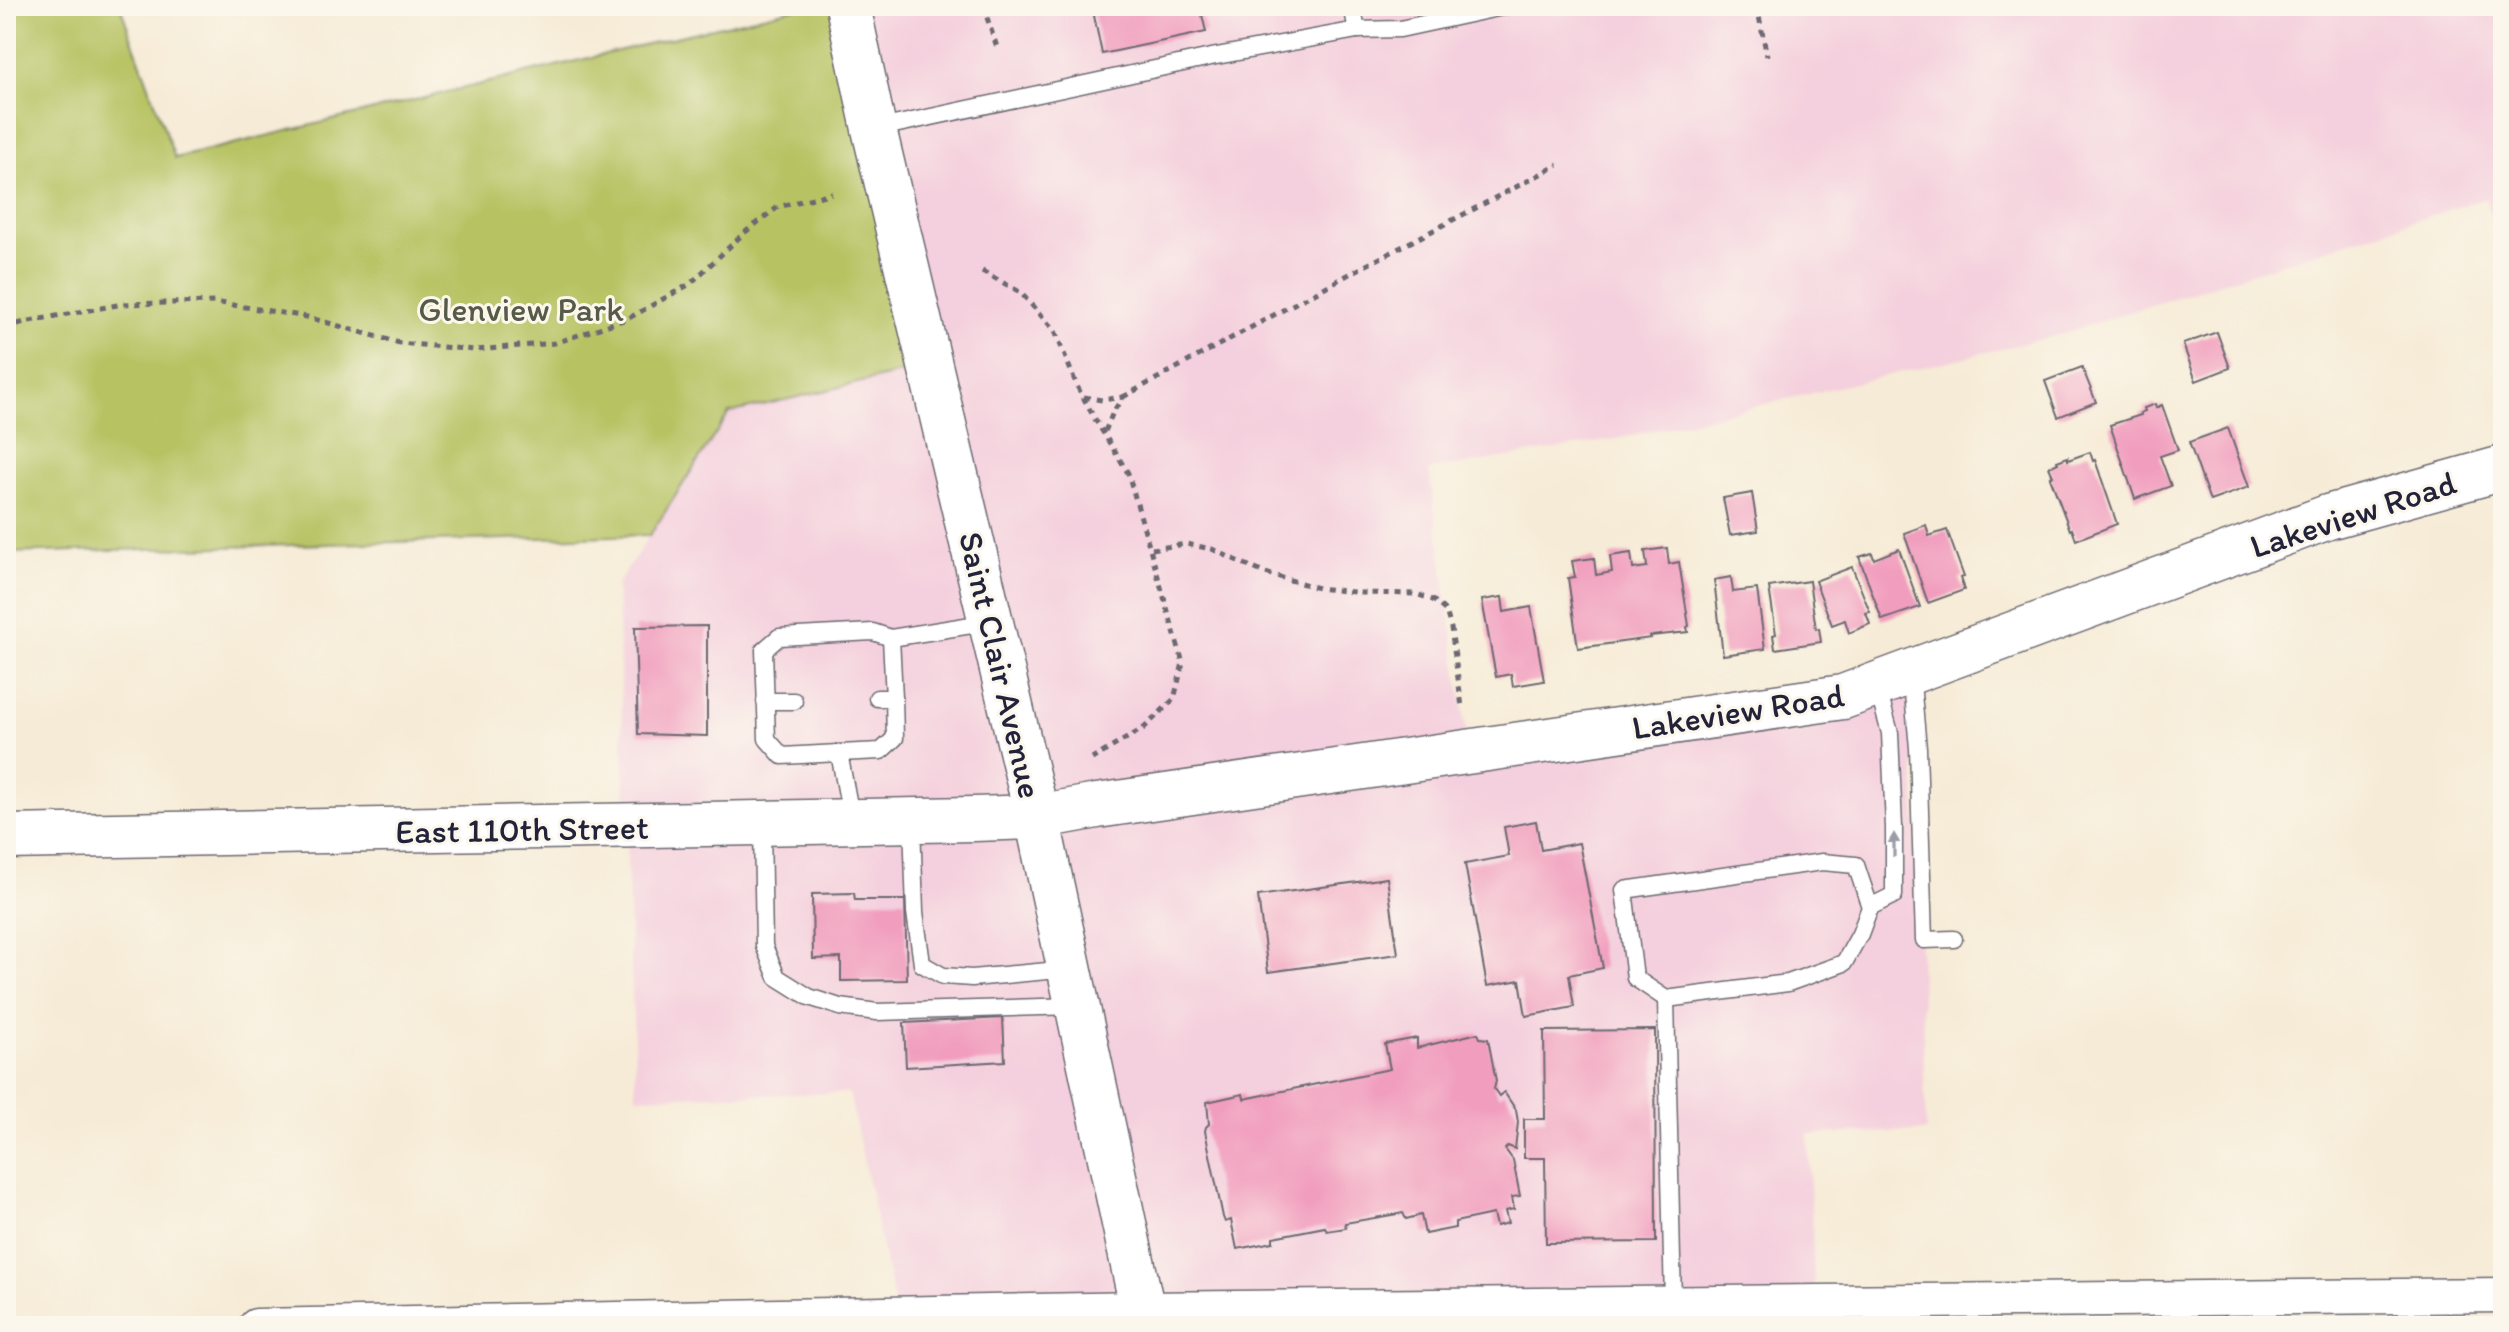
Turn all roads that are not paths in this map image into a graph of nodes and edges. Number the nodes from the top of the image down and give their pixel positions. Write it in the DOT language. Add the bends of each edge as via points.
graph roads {
  1 [pos="848,6"];
  2 [pos="1352,6"];
  3 [pos="1507,6"];
  4 [pos="1357,30"];
  5 [pos="874,129"];
  6 [pos="2503,468"];
  7 [pos="991,622"];
  8 [pos="891,638"];
  9 [pos="1894,678"];
  10 [pos="877,698"];
  11 [pos="894,698"];
  12 [pos="765,701"];
  13 [pos="794,701"];
  14 [pos="839,753"];
  15 [pos="1037,817"];
  16 [pos="912,821"];
  17 [pos="852,822"];
  18 [pos="762,825"];
  19 [pos="6,837"];
  20 [pos="1870,907"];
  21 [pos="1954,939"];
  22 [pos="1074,987"];
  23 [pos="1666,999"];
  24 [pos="2503,1295"];
  25 [pos="1673,1303"];
  26 [pos="2431,1310"];
  27 [pos="1144,1317"];
  28 [pos="775,1321"];
  29 [pos="412,1325"];
  30 [pos="256,1326"];
  1 -- 5 [label="street, Saint Clair Avenue"];
  2 -- 4 [label="lane"];
  3 -- 4 [label="lane" via="1400,29"];
  4 -- 5 [label="lane"];
  5 -- 7 [label="street, Saint Clair Avenue"];
  6 -- 9 [label="street, Lakeview Road" via="2328,517"];
  7 -- 8 [label="lane"];
  7 -- 15 [label="street, Saint Clair Avenue"];
  8 -- 11 [label="lane"];
  8 -- 12 [label="lane" via="873,632 779,637 764,650"];
  9 -- 15 [label="street, Lakeview Road" via="1843,697"];
  20 -- 9 [label="lane, one-way" via="1894,895"];
  9 -- 21 [label="lane" via="1918,748 1924,940"];
  10 -- 11 [label="lane"];
  11 -- 14 [label="lane" via="895,738 881,751"];
  12 -- 13 [label="lane"];
  12 -- 14 [label="lane" via="767,739 782,756"];
  14 -- 17 [label="lane"];
  15 -- 16 [label="street, East 110th Street"];
  15 -- 22 [label="street, Saint Clair Avenue"];
  16 -- 17 [label="street, East 110th Street"];
  16 -- 22 [label="lane" via="922,964 943,976"];
  17 -- 18 [label="street, East 110th Street"];
  18 -- 19 [label="street, East 110th Street"];
  18 -- 22 [label="lane" via="764,946 777,977 809,997 877,1012"];
  20 -- 23 [label="lane" via="1844,963 1788,983"];
  20 -- 23 [label="lane" via="1856,865 1822,862 1624,890 1635,978"];
  22 -- 27 [label="street, Saint Clair Avenue"];
  23 -- 25 [label="lane"];
  24 -- 26 [label="street"];
  25 -- 26 [label="street"];
  25 -- 27 [label="street"];
  27 -- 28 [label="street"];
  28 -- 29 [label="street"];
  29 -- 30 [label="street"];
}
